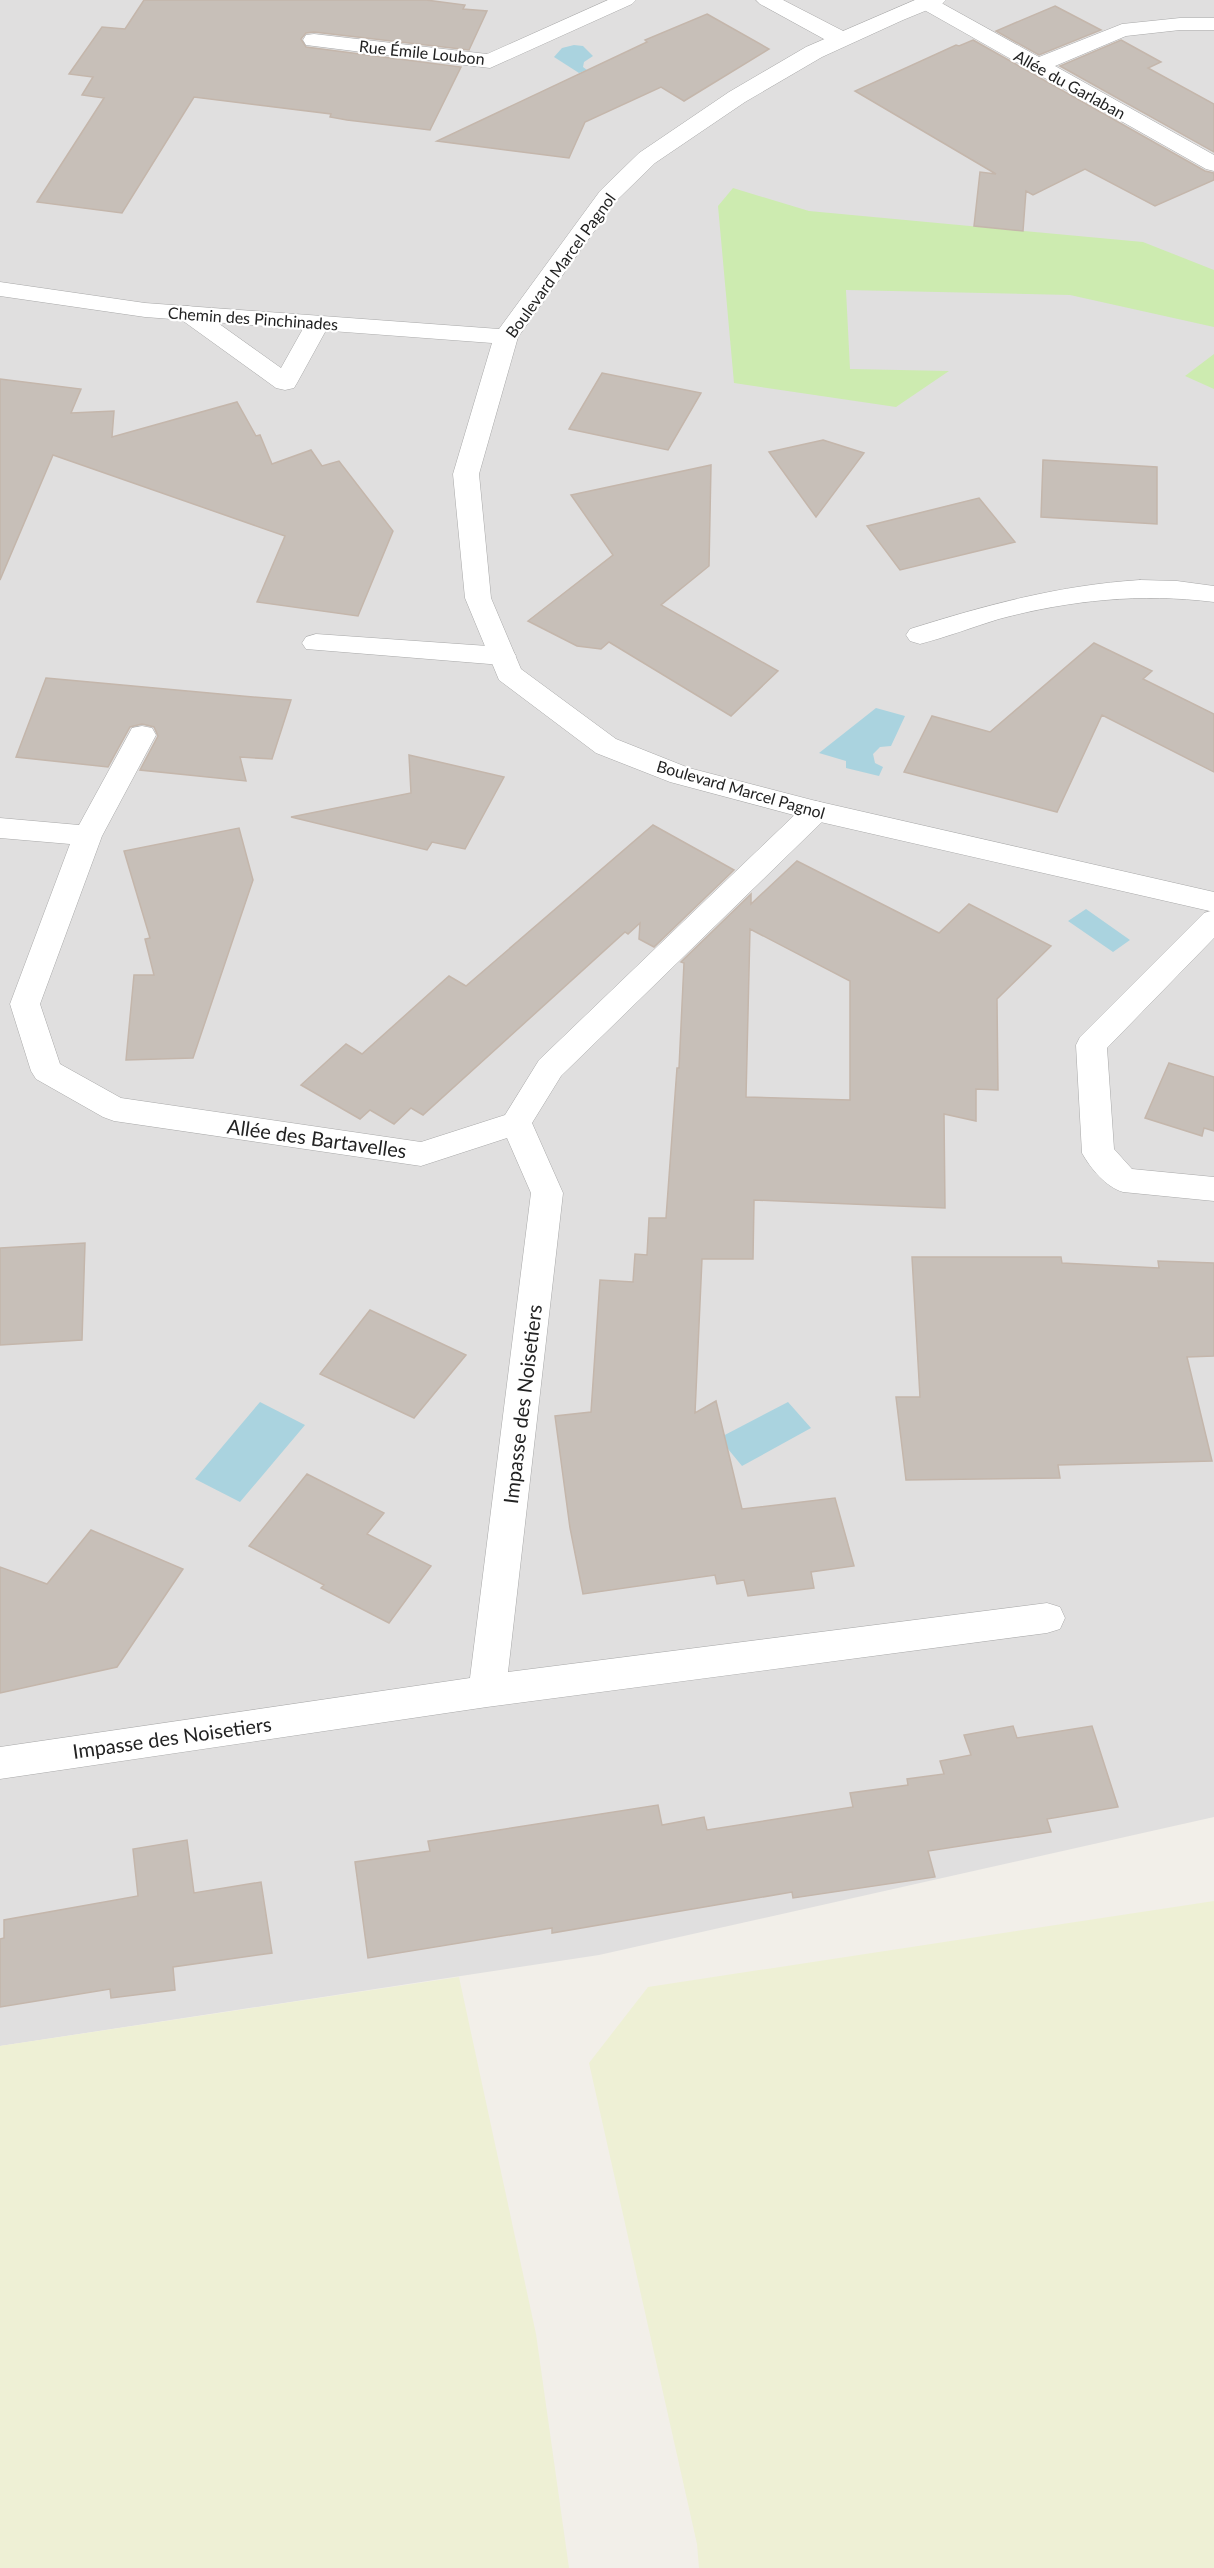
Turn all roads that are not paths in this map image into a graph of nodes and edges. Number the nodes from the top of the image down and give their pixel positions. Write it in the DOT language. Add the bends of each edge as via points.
graph roads {
  1 [pos="625,0"];
  2 [pos="767,0"];
  3 [pos="931,2"];
  4 [pos="1214,24"];
  5 [pos="841,39"];
  6 [pos="314,40"];
  7 [pos="1038,66"];
  8 [pos="1214,164"];
  9 [pos="0,289"];
  10 [pos="188,314"];
  11 [pos="318,323"];
  12 [pos="506,337"];
  13 [pos="1214,594"];
  14 [pos="920,635"];
  15 [pos="316,643"];
  16 [pos="502,656"];
  17 [pos="142,735"];
  18 [pos="816,811"];
  19 [pos="0,828"];
  20 [pos="88,836"];
  21 [pos="1214,902"];
  22 [pos="1214,920"];
  23 [pos="516,1124"];
  24 [pos="1214,1189"];
  25 [pos="1047,1618"];
  26 [pos="488,1691"];
  27 [pos="0,1763"];
  1 -- 6 [label="street, Rue Émile Loubon" via="490,61"];
  2 -- 5 [label="street"];
  3 -- 5 [label="street, Boulevard Marcel Pagnol"];
  3 -- 7 [label="street, Allée du Garlaban"];
  4 -- 7 [label="street" via="1122,30"];
  5 -- 12 [label="street, Boulevard Marcel Pagnol" via="737,97 647,158 608,196"];
  7 -- 8 [label="street, Allée du Garlaban"];
  9 -- 10 [label="street, Chemin des Pinchinades"];
  10 -- 11 [label="street, Chemin des Pinchinades"];
  10 -- 11 [label="street" via="285,383"];
  11 -- 12 [label="street, Chemin des Pinchinades"];
  12 -- 16 [label="street, Boulevard Marcel Pagnol" via="466,474 478,598"];
  13 -- 14 [label="street" via="1183,588 1120,589 980,615"];
  15 -- 16 [label="street"];
  16 -- 18 [label="street, Boulevard Marcel Pagnol" via="509,674 606,746 680,775"];
  17 -- 20 [label="street, Allée des Bartavelles"];
  18 -- 21 [label="street, Boulevard Marcel Pagnol"];
  18 -- 23 [label="street" via="550,1068"];
  19 -- 20 [label="street"];
  20 -- 23 [label="street, Allée des Bartavelles" via="25,1004 47,1071 114,1109 421,1154"];
  22 -- 24 [label="street" via="1091,1045 1098,1153 1123,1180"];
  23 -- 26 [label="street, Impasse des Noisetiers" via="547,1193"];
  25 -- 26 [label="street, Impasse des Noisetiers"];
  26 -- 27 [label="street, Impasse des Noisetiers"];
}
